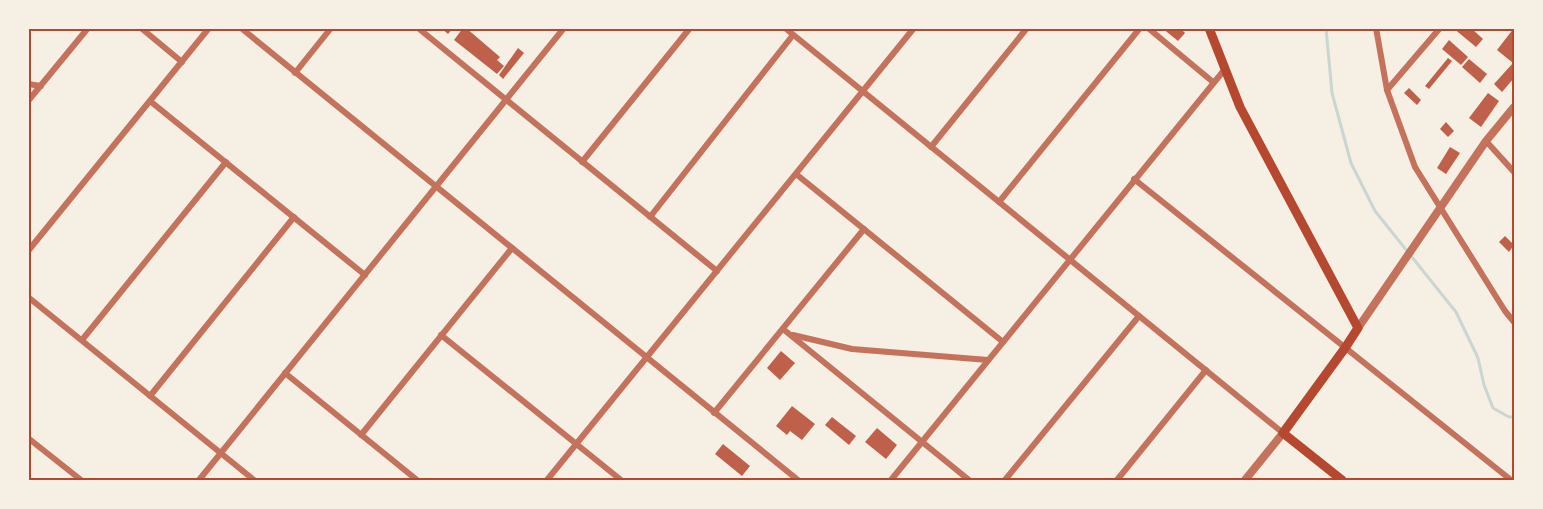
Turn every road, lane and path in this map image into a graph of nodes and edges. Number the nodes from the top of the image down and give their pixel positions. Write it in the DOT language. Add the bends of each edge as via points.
graph roads {
  1 [pos="88,28"];
  2 [pos="141,28"];
  3 [pos="209,28"];
  4 [pos="241,28"];
  5 [pos="331,28"];
  6 [pos="418,28"];
  7 [pos="564,28"];
  8 [pos="690,28"];
  9 [pos="785,28"];
  10 [pos="914,28"];
  11 [pos="1027,28"];
  12 [pos="1140,28"];
  13 [pos="1148,28"];
  14 [pos="1209,28"];
  15 [pos="1376,28"];
  16 [pos="1440,28"];
  17 [pos="794,35"];
  18 [pos="182,62"];
  19 [pos="1225,69"];
  20 [pos="295,73"];
  21 [pos="1213,82"];
  22 [pos="28,84"];
  23 [pos="41,86"];
  24 [pos="1387,90"];
  25 [pos="863,92"];
  26 [pos="506,100"];
  27 [pos="28,101"];
  28 [pos="150,101"];
  29 [pos="1515,107"];
  30 [pos="1486,141"];
  31 [pos="931,147"];
  32 [pos="226,162"];
  33 [pos="582,162"];
  34 [pos="1515,172"];
  35 [pos="796,174"];
  36 [pos="1134,179"];
  37 [pos="436,187"];
  38 [pos="999,202"];
  39 [pos="1441,208"];
  40 [pos="294,217"];
  41 [pos="650,217"];
  42 [pos="864,229"];
  43 [pos="512,248"];
  44 [pos="28,251"];
  45 [pos="1069,259"];
  46 [pos="717,271"];
  47 [pos="365,275"];
  48 [pos="28,297"];
  49 [pos="1139,316"];
  50 [pos="1515,322"];
  51 [pos="1358,328"];
  52 [pos="783,329"];
  53 [pos="789,334"];
  54 [pos="441,335"];
  55 [pos="82,340"];
  56 [pos="1003,342"];
  57 [pos="1345,348"];
  58 [pos="646,358"];
  59 [pos="988,360"];
  60 [pos="1206,370"];
  61 [pos="285,374"];
  62 [pos="150,396"];
  63 [pos="714,413"];
  64 [pos="1283,433"];
  65 [pos="361,435"];
  66 [pos="28,438"];
  67 [pos="922,442"];
  68 [pos="576,445"];
  69 [pos="221,453"];
  70 [pos="80,480"];
  71 [pos="199,480"];
  72 [pos="255,480"];
  73 [pos="417,480"];
  74 [pos="547,480"];
  75 [pos="621,480"];
  76 [pos="798,480"];
  77 [pos="891,480"];
  78 [pos="969,480"];
  79 [pos="1005,480"];
  80 [pos="1117,480"];
  81 [pos="1245,480"];
  82 [pos="1342,480"];
  83 [pos="1510,480"];
  1 -- 23 [label="street"];
  2 -- 18 [label="street"];
  3 -- 18 [label="street"];
  4 -- 20 [label="street"];
  5 -- 20 [label="street"];
  6 -- 26 [label="street"];
  7 -- 26 [label="street"];
  8 -- 33 [label="street"];
  9 -- 17 [label="street"];
  10 -- 25 [label="street"];
  11 -- 31 [label="street"];
  12 -- 38 [label="street"];
  13 -- 21 [label="street"];
  14 -- 19 [label="main road"];
  15 -- 24 [label="street"];
  16 -- 24 [label="street"];
  17 -- 25 [label="street"];
  17 -- 41 [label="street"];
  18 -- 28 [label="street"];
  19 -- 21 [label="street"];
  19 -- 51 [label="main road" via="1240,106"];
  20 -- 37 [label="street"];
  21 -- 36 [label="street"];
  22 -- 23 [label="street"];
  23 -- 27 [label="street"];
  24 -- 39 [label="street" via="1415,167"];
  25 -- 31 [label="street"];
  25 -- 35 [label="street"];
  26 -- 33 [label="street"];
  26 -- 37 [label="street"];
  28 -- 32 [label="street"];
  28 -- 44 [label="street"];
  29 -- 30 [label="street"];
  30 -- 34 [label="street"];
  30 -- 39 [label="street"];
  31 -- 38 [label="street"];
  32 -- 40 [label="street"];
  32 -- 55 [label="street"];
  33 -- 41 [label="street"];
  35 -- 42 [label="street"];
  35 -- 46 [label="street"];
  36 -- 45 [label="street"];
  36 -- 57 [label="street"];
  37 -- 43 [label="street"];
  37 -- 47 [label="street"];
  38 -- 45 [label="street"];
  39 -- 50 [label="street"];
  39 -- 51 [label="street"];
  40 -- 47 [label="street"];
  40 -- 62 [label="street"];
  41 -- 46 [label="street"];
  42 -- 52 [label="street"];
  42 -- 56 [label="street"];
  43 -- 54 [label="street"];
  43 -- 58 [label="street"];
  45 -- 49 [label="street"];
  45 -- 56 [label="street"];
  46 -- 58 [label="street"];
  47 -- 61 [label="street"];
  48 -- 55 [label="street"];
  49 -- 60 [label="street"];
  49 -- 79 [label="street"];
  51 -- 57 [label="main road"];
  52 -- 53 [label="street"];
  52 -- 63 [label="street"];
  53 -- 59 [label="street" via="852,349"];
  53 -- 67 [label="street"];
  54 -- 65 [label="street"];
  54 -- 68 [label="street"];
  55 -- 62 [label="street"];
  56 -- 59 [label="street"];
  57 -- 64 [label="main road"];
  57 -- 83 [label="street"];
  58 -- 63 [label="street"];
  58 -- 68 [label="street"];
  59 -- 67 [label="street"];
  60 -- 64 [label="street"];
  60 -- 80 [label="street"];
  61 -- 65 [label="street"];
  61 -- 69 [label="street"];
  62 -- 69 [label="street"];
  63 -- 76 [label="street"];
  64 -- 81 [label="street"];
  64 -- 82 [label="main road"];
  65 -- 73 [label="street"];
  66 -- 70 [label="street"];
  67 -- 77 [label="street"];
  67 -- 78 [label="street"];
  68 -- 74 [label="street"];
  68 -- 75 [label="street"];
  69 -- 71 [label="street"];
  69 -- 72 [label="street"];
}
